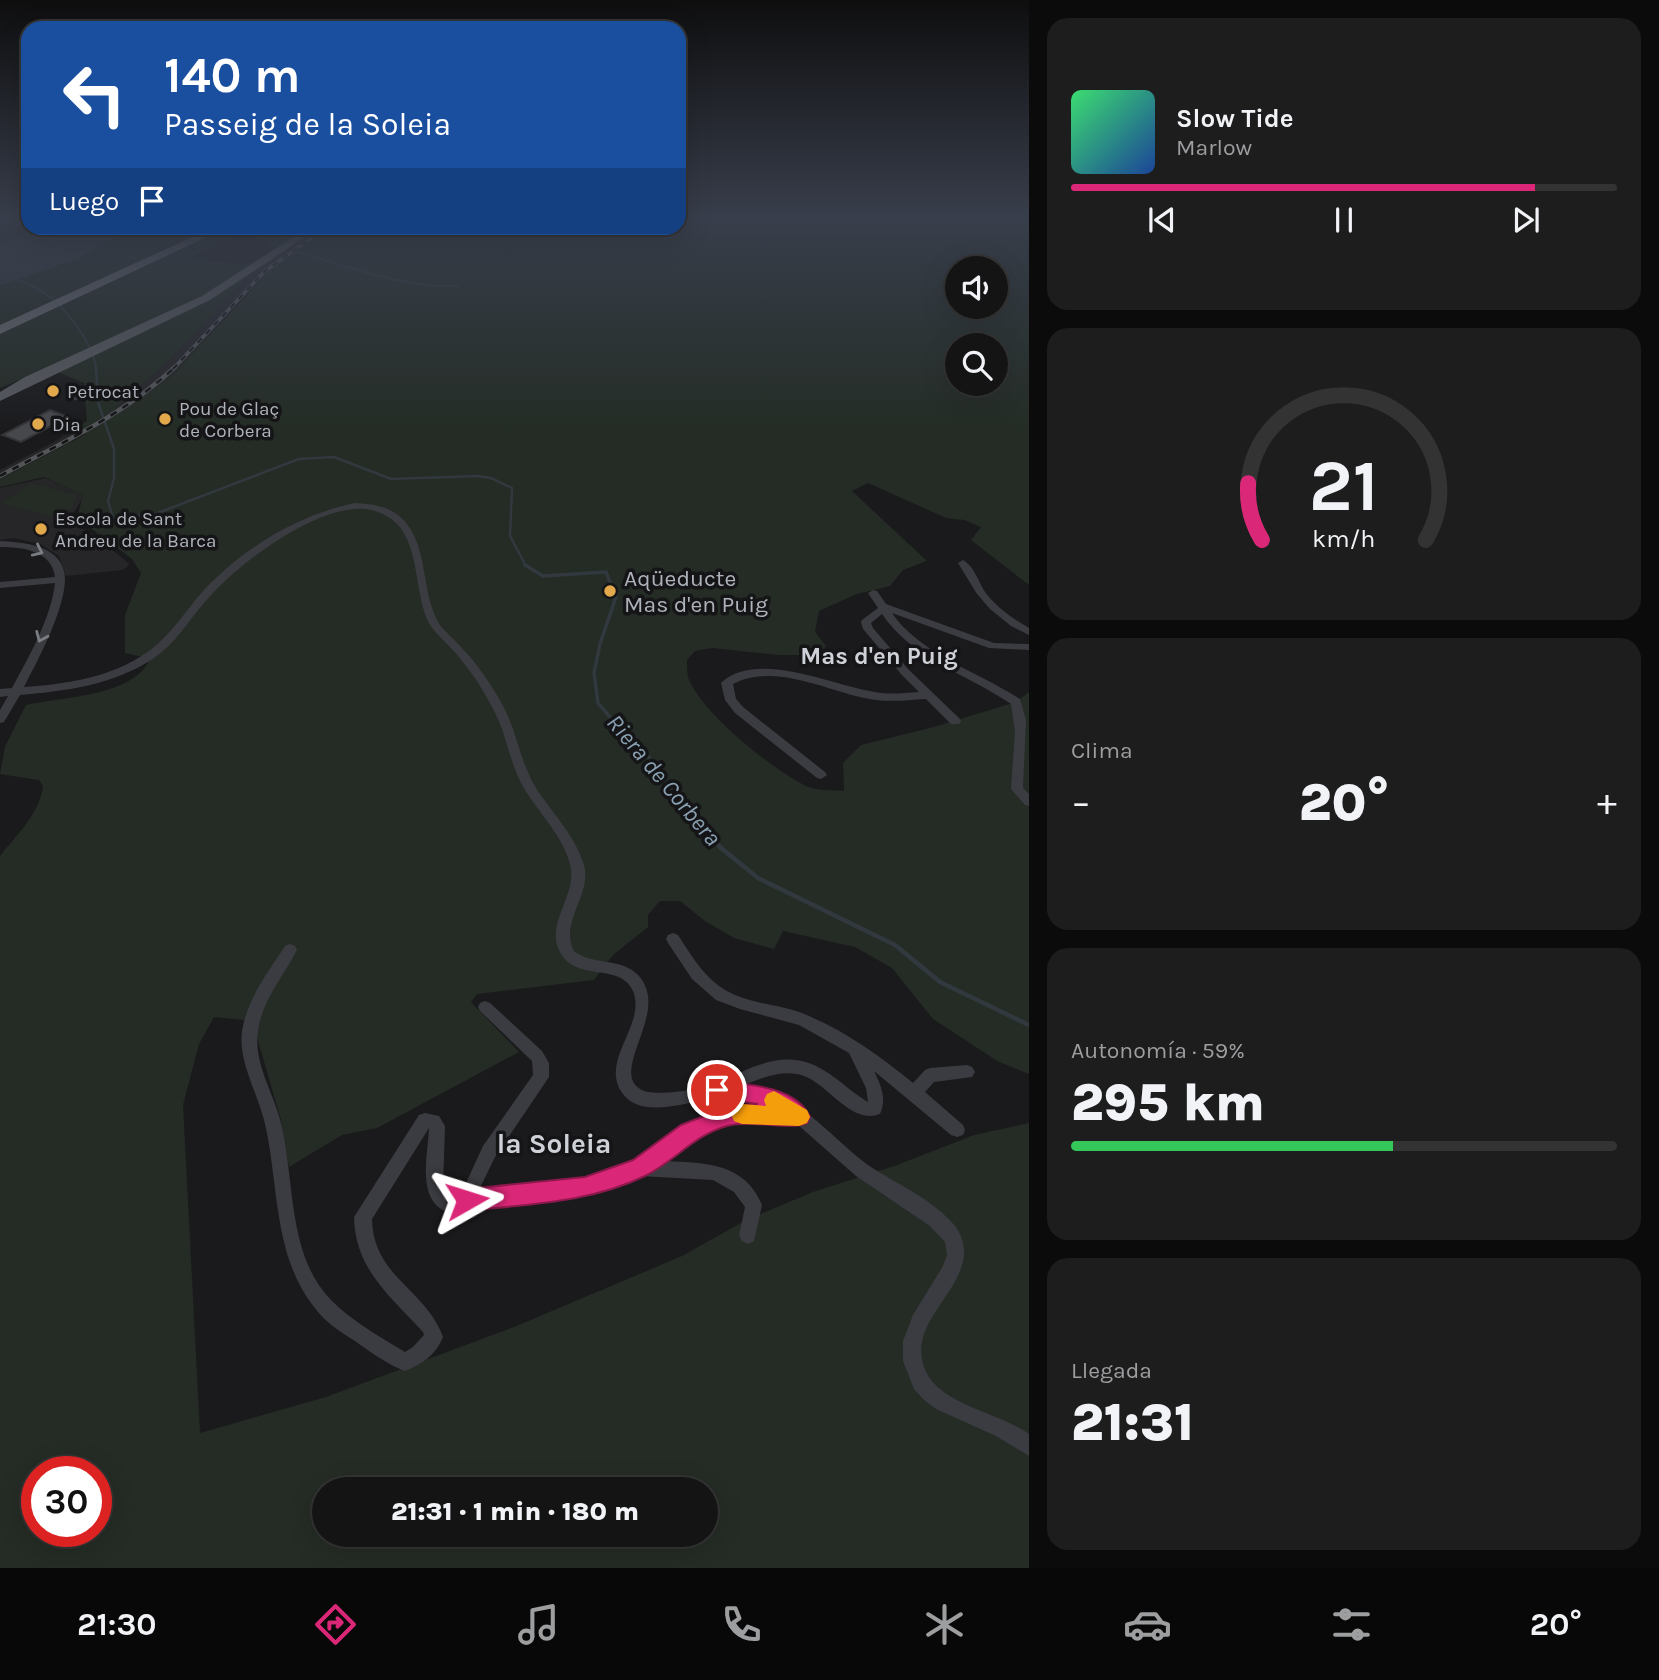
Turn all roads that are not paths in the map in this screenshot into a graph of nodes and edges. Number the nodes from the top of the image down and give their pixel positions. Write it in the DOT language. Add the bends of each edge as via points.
graph roads {
  1 [pos="75,288"];
  2 [pos="87,288"];
  3 [pos="221,288"];
  4 [pos="41,307"];
  5 [pos="0,322"];
  6 [pos="0,330"];
  7 [pos="29,380"];
  8 [pos="0,390"];
  9 [pos="127,390"];
  10 [pos="104,394"];
  11 [pos="0,397"];
  12 [pos="70,399"];
  13 [pos="0,544"];
  14 [pos="964,564"];
  15 [pos="60,579"];
  16 [pos="0,585"];
  17 [pos="873,593"];
  18 [pos="885,607"];
  19 [pos="1029,632"];
  20 [pos="1029,647"];
  21 [pos="15,692"];
  22 [pos="0,693"];
  23 [pos="928,695"];
  24 [pos="0,719"];
  25 [pos="955,721"];
  26 [pos="821,775"];
  27 [pos="1029,802"];
  28 [pos="673,939"];
  29 [pos="290,950"];
  30 [pos="485,1007"];
  31 [pos="856,1050"];
  32 [pos="967,1072"];
  33 [pos="717,1090"];
  34 [pos="914,1093"];
  35 [pos="799,1117"];
  36 [pos="957,1130"];
  37 [pos="640,1168"];
  38 [pos="861,1169"];
  39 [pos="467,1200"];
  40 [pos="748,1235"];
  41 [pos="405,1362"];
  42 [pos="1029,1446"];
  1 -- 4 [label="highway"];
  2 -- 4 [label="highway"];
  3 -- 7 [label="main road"];
  4 -- 5 [label="highway"];
  4 -- 6 [label="highway"];
  7 -- 8 [label="main road"];
  7 -- 11 [label="main road"];
  9 -- 10 [label="street"];
  10 -- 12 [label="street"];
  13 -- 15 [label="street, one-way" via="43,552 57,565"];
  14 -- 19 [label="street" via="991,604"];
  15 -- 16 [label="street"];
  15 -- 21 [label="street, one-way" via="42,636"];
  17 -- 18 [label="street"];
  18 -- 20 [label="street" via="993,646"];
  18 -- 23 [label="street" via="870,616 868,629"];
  18 -- 27 [label="street" via="909,638 1016,702 1020,708 1017,789"];
  21 -- 22 [label="street"];
  21 -- 24 [label="street"];
  21 -- 33 [label="street" via="72,686 134,665 163,645 221,579 282,535 341,509 380,509 411,538 433,623 497,703 525,779 578,864 580,886 562,929 565,949 580,964 633,978 642,1001 641,1015 623,1069 625,1085 634,1095 656,1100"];
  23 -- 25 [label="street"];
  23 -- 26 [label="street" via="877,697 810,678 772,674 743,675 727,683 739,710"];
  28 -- 31 [label="street" via="700,979 728,1000 804,1019"];
  29 -- 41 [label="street" via="256,1004 249,1043 274,1124 296,1257 319,1302 378,1348"];
  30 -- 39 [label="street" via="537,1056 541,1077 485,1157"];
  31 -- 33 [label="street" via="875,1093 874,1108 866,1110 810,1070 787,1066 758,1071"];
  31 -- 34 [label="street"];
  32 -- 34 [label="street" via="930,1075"];
  33 -- 35 [label="street" via="763,1095"];
  34 -- 36 [label="street"];
  35 -- 37 [label="street" via="727,1116 688,1132"];
  35 -- 38 [label="street"];
  37 -- 39 [label="street" via="585,1188"];
  37 -- 40 [label="street" via="715,1172 740,1186 754,1205"];
  38 -- 42 [label="street" via="927,1213 955,1243 954,1261 912,1340 912,1357 921,1382 942,1402"];
  39 -- 41 [label="street" via="447,1204 435,1190 437,1126 425,1120 363,1217 378,1271 430,1326 434,1337 420,1354"];
}
